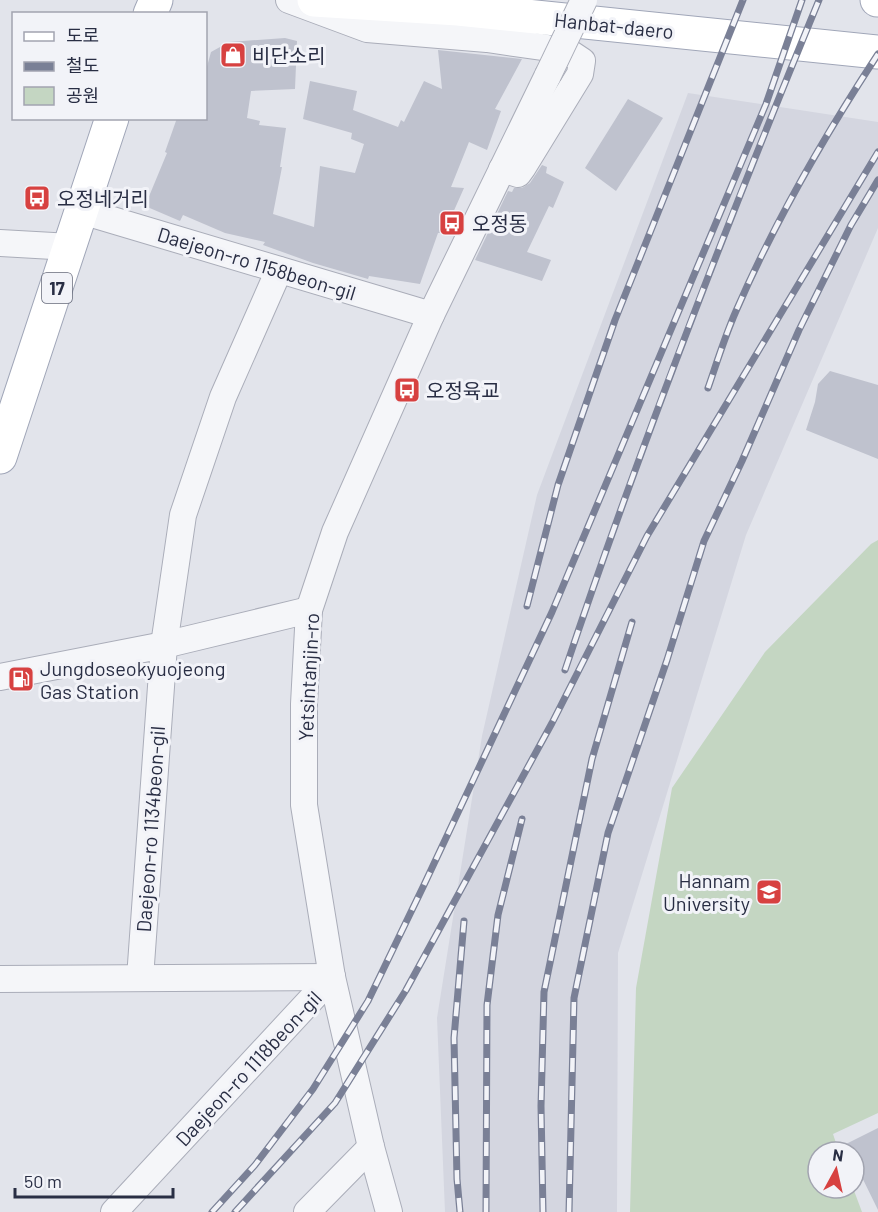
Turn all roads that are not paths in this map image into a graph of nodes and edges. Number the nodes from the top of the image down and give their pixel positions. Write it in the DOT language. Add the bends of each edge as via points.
graph roads {
  1 [pos="289,0"];
  2 [pos="314,0"];
  3 [pos="584,0"];
  4 [pos="878,52"];
  5 [pos="111,120"];
  6 [pos="502,169"];
  7 [pos="82,211"];
  8 [pos="0,243"];
  9 [pos="71,247"];
  10 [pos="279,270"];
  11 [pos="431,315"];
  12 [pos="0,457"];
  13 [pos="309,610"];
  14 [pos="164,645"];
  15 [pos="0,677"];
  16 [pos="332,977"];
  17 [pos="140,978"];
  18 [pos="0,979"];
  19 [pos="371,1147"];
  20 [pos="114,1212"];
  21 [pos="307,1212"];
  22 [pos="389,1212"];
  1 -- 6 [label="street" via="367,29 542,47 570,53 582,61 580,74 518,174"];
  2 -- 4 [label="main road, Hanbat-daero" via="458,9"];
  3 -- 6 [label="street, Yetsintanjin-ro, bridge"];
  5 -- 7 [label="main road, 17"];
  6 -- 11 [label="street, Yetsintanjin-ro"];
  7 -- 9 [label="main road, 17"];
  7 -- 10 [label="street, Daejeon-ro 1158beon-gil"];
  8 -- 9 [label="street"];
  9 -- 12 [label="main road, 17"];
  10 -- 11 [label="street, Daejeon-ro 1158beon-gil"];
  10 -- 14 [label="street, Daejeon-ro 1134beon-gil" via="223,397 183,515"];
  11 -- 13 [label="street, Yetsintanjin-ro" via="335,532"];
  13 -- 14 [label="street"];
  13 -- 16 [label="street, Yetsintanjin-ro" via="304,805"];
  14 -- 15 [label="street"];
  14 -- 17 [label="street, Daejeon-ro 1134beon-gil"];
  16 -- 17 [label="street"];
  16 -- 19 [label="street, Yetsintanjin-ro"];
  16 -- 20 [label="street, Daejeon-ro 1118beon-gil"];
  17 -- 18 [label="street"];
  19 -- 21 [label="street"];
  19 -- 22 [label="street, Yetsintanjin-ro"];
}
